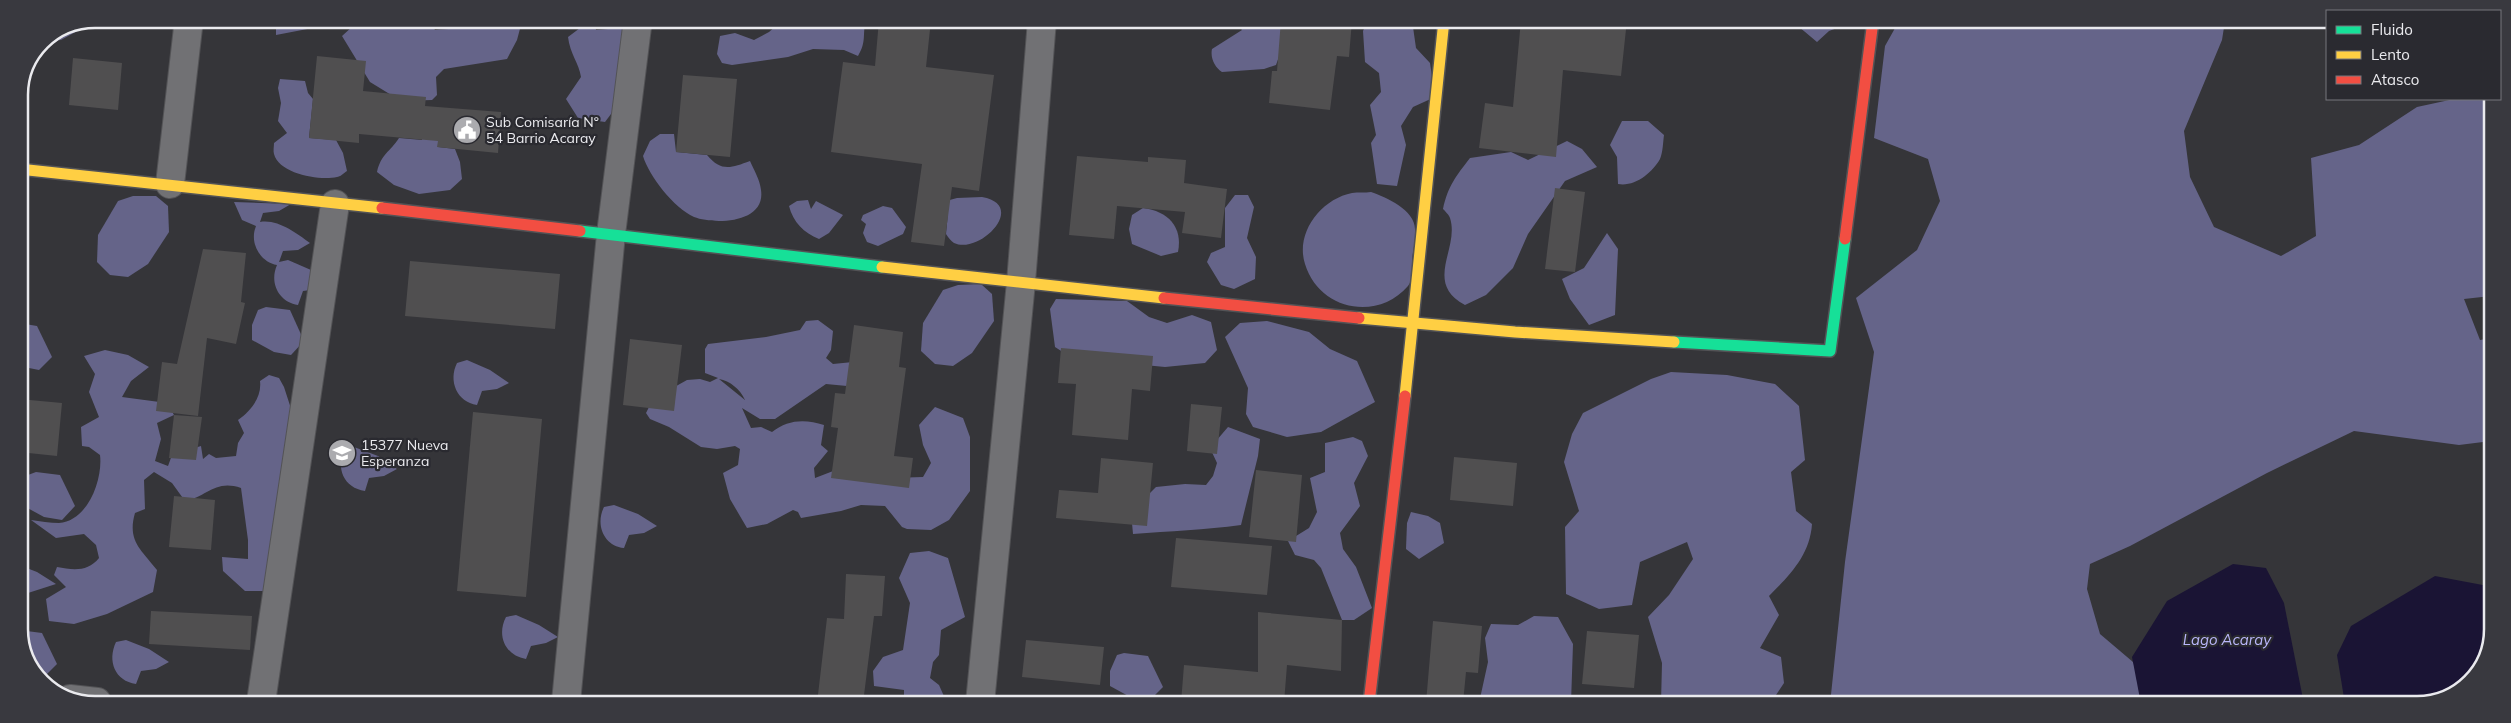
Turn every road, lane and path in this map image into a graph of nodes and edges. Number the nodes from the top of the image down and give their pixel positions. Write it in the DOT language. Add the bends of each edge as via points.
graph roads {
  1 [pos="188,28"];
  2 [pos="637,28"];
  3 [pos="1041,28"];
  4 [pos="1443,28"];
  5 [pos="1871,28"];
  6 [pos="28,170"];
  7 [pos="170,184"];
  8 [pos="335,204"];
  9 [pos="611,234"];
  10 [pos="1021,282"];
  11 [pos="1413,323"];
  12 [pos="262,696"];
  13 [pos="567,696"];
  14 [pos="981,696"];
  15 [pos="1370,696"];
  1 -- 7 [label="street"];
  2 -- 9 [label="street"];
  3 -- 10 [label="street"];
  4 -- 11 [label="street"];
  5 -- 11 [label="street" via="1830,351"];
  6 -- 7 [label="street"];
  7 -- 8 [label="street"];
  8 -- 9 [label="street"];
  8 -- 12 [label="street"];
  9 -- 10 [label="street"];
  9 -- 13 [label="street"];
  10 -- 11 [label="street"];
  10 -- 14 [label="street"];
  11 -- 15 [label="street"];
}
